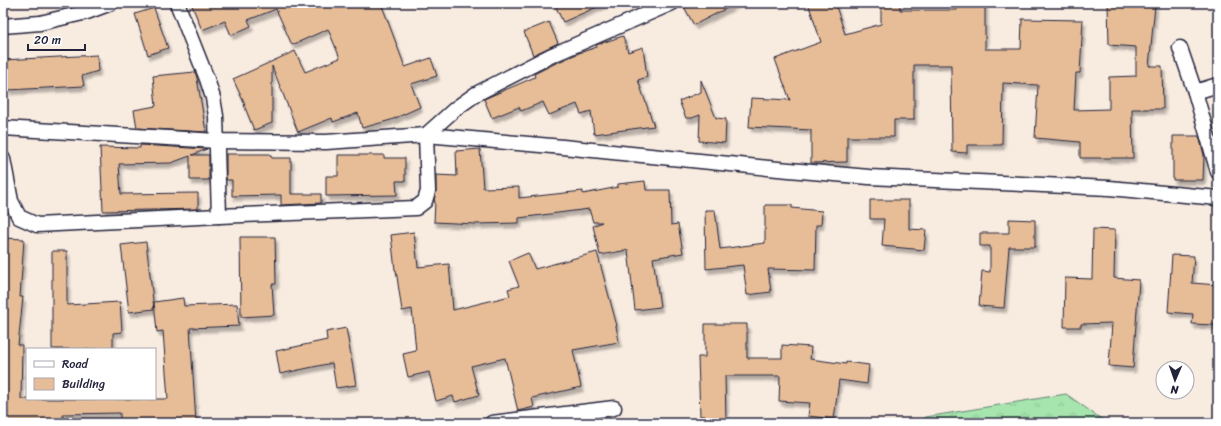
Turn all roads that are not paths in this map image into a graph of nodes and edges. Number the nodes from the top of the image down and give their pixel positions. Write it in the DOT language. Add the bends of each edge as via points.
graph roads {
  1 [pos="111,3"];
  2 [pos="177,3"];
  3 [pos="672,3"];
  4 [pos="3,26"];
  5 [pos="1180,48"];
  6 [pos="1218,85"];
  7 [pos="1195,92"];
  8 [pos="3,128"];
  9 [pos="426,135"];
  10 [pos="217,141"];
  11 [pos="3,159"];
  12 [pos="1218,172"];
  13 [pos="1218,198"];
  14 [pos="219,216"];
  15 [pos="614,408"];
  16 [pos="492,423"];
  1 -- 4 [label="street" via="87,12 40,23"];
  2 -- 10 [label="street" via="213,98"];
  3 -- 9 [label="street" via="550,56 476,94 455,108"];
  5 -- 7 [label="street"];
  6 -- 7 [label="street"];
  7 -- 12 [label="street"];
  8 -- 10 [label="street"];
  9 -- 10 [label="street" via="326,142"];
  9 -- 13 [label="street" via="778,169 1109,188"];
  9 -- 14 [label="street" via="428,191 424,201 416,208"];
  10 -- 14 [label="street"];
  11 -- 14 [label="street" via="11,201 19,217 37,225"];
  15 -- 16 [label="street"];
}
